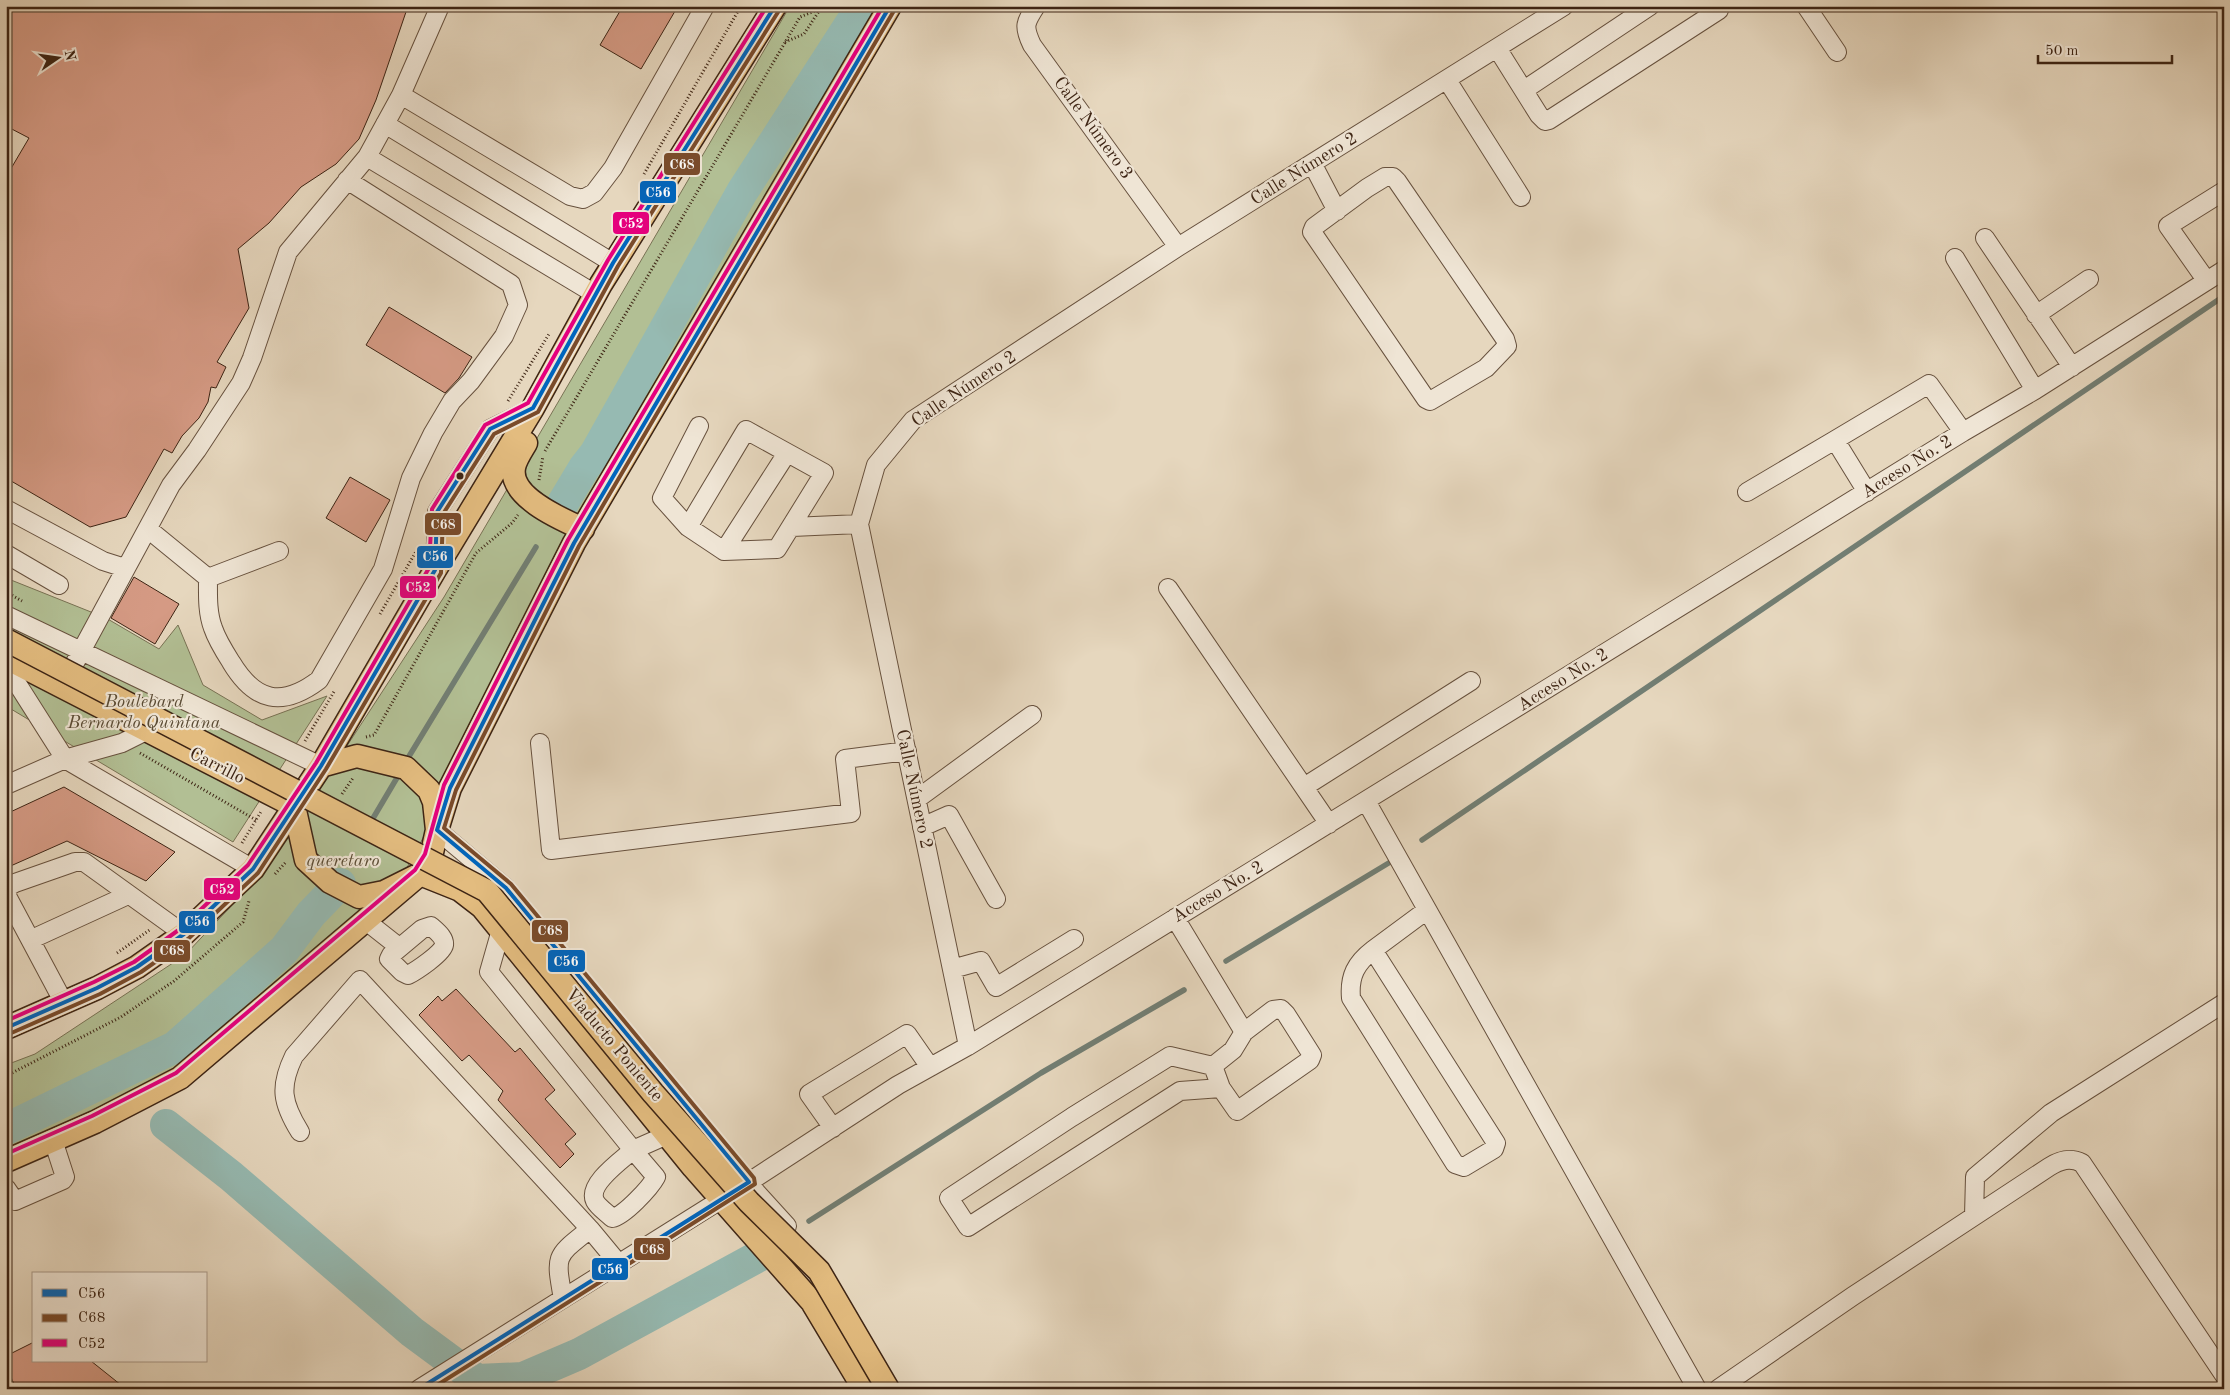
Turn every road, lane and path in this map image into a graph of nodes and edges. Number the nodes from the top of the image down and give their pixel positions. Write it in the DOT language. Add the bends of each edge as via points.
graph roads {
  1 [pos="440,6"];
  2 [pos="705,6"];
  3 [pos="775,6"];
  4 [pos="823,6"];
  5 [pos="890,6"];
  6 [pos="1036,6"];
  7 [pos="1564,6"];
  8 [pos="1650,6"];
  9 [pos="1720,6"];
  10 [pos="1806,6"];
  11 [pos="785,42"];
  12 [pos="1497,48"];
  13 [pos="1837,52"];
  14 [pos="1447,80"];
  15 [pos="1524,90"];
  16 [pos="401,95"];
  17 [pos="384,124"];
  18 [pos="367,157"];
  19 [pos="1313,165"];
  20 [pos="347,180"];
  21 [pos="2224,191"];
  22 [pos="1521,197"];
  23 [pos="1338,211"];
  24 [pos="1985,238"];
  25 [pos="1178,247"];
  26 [pos="1955,258"];
  27 [pos="613,263"];
  28 [pos="2224,270"];
  29 [pos="2089,279"];
  30 [pos="2206,280"];
  31 [pos="595,294"];
  32 [pos="2036,315"];
  33 [pos="557,362"];
  34 [pos="2072,367"];
  35 [pos="2035,390"];
  36 [pos="699,426"];
  37 [pos="1963,432"];
  38 [pos="1835,440"];
  39 [pos="787,453"];
  40 [pos="1747,492"];
  41 [pos="1867,492"];
  42 [pos="6,509"];
  43 [pos="859,524"];
  44 [pos="578,527"];
  45 [pos="688,527"];
  46 [pos="792,527"];
  47 [pos="148,529"];
  48 [pos="278,551"];
  49 [pos="724,551"];
  50 [pos="6,554"];
  51 [pos="125,568"];
  52 [pos="208,578"];
  53 [pos="59,585"];
  54 [pos="1168,588"];
  55 [pos="6,616"];
  56 [pos="6,640"];
  57 [pos="80,652"];
  58 [pos="6,658"];
  59 [pos="6,666"];
  60 [pos="1470,681"];
  61 [pos="63,686"];
  62 [pos="1032,715"];
  63 [pos="148,730"];
  64 [pos="540,743"];
  65 [pos="907,751"];
  66 [pos="65,759"];
  67 [pos="321,766"];
  68 [pos="6,785"];
  69 [pos="1304,787"];
  70 [pos="917,799"];
  71 [pos="1366,801"];
  72 [pos="294,806"];
  73 [pos="1329,824"];
  74 [pos="922,827"];
  75 [pos="437,830"];
  76 [pos="253,869"];
  77 [pos="420,874"];
  78 [pos="128,895"];
  79 [pos="996,899"];
  80 [pos="1427,910"];
  81 [pos="1175,918"];
  82 [pos="366,921"];
  83 [pos="501,930"];
  84 [pos="184,934"];
  85 [pos="1074,938"];
  86 [pos="32,939"];
  87 [pos="399,947"];
  88 [pos="1373,950"];
  89 [pos="952,969"];
  90 [pos="64,1003"];
  91 [pos="2224,1003"];
  92 [pos="6,1028"];
  93 [pos="1244,1032"];
  94 [pos="968,1046"];
  95 [pos="1213,1066"];
  96 [pos="930,1067"];
  97 [pos="1221,1088"];
  98 [pos="832,1128"];
  99 [pos="300,1132"];
  100 [pos="668,1136"];
  101 [pos="53,1140"];
  102 [pos="6,1161"];
  103 [pos="753,1187"];
  104 [pos="6,1188"];
  105 [pos="723,1198"];
  106 [pos="1974,1216"];
  107 [pos="590,1229"];
  108 [pos="619,1264"];
  109 [pos="563,1298"];
  110 [pos="2224,1375"];
  111 [pos="421,1387"];
  112 [pos="864,1389"];
  113 [pos="888,1389"];
  114 [pos="899,1389"];
  115 [pos="1697,1389"];
  116 [pos="1718,1389"];
  1 -- 16 [label="street"];
  2 -- 16 [label="street" via="613,168 594,194 583,198 576,198"];
  3 -- 27 [label="main road"];
  4 -- 11 [label="path" via="804,34"];
  5 -- 44 [label="main road"];
  6 -- 25 [label="street, Calle Número 3" via="1027,19 1025,30 1032,45"];
  7 -- 12 [label="street, Calle Número 2"];
  8 -- 15 [label="street"];
  9 -- 15 [label="street" via="1719,10 1553,119 1545,121 1542,118"];
  10 -- 13 [label="street"];
  12 -- 14 [label="street, Calle Número 2"];
  12 -- 15 [label="street"];
  14 -- 19 [label="street, Calle Número 2"];
  14 -- 22 [label="street"];
  16 -- 17 [label="street"];
  17 -- 18 [label="street"];
  17 -- 27 [label="street"];
  18 -- 20 [label="street"];
  18 -- 31 [label="street"];
  19 -- 23 [label="street"];
  19 -- 25 [label="street, Calle Número 2"];
  20 -- 47 [label="street" via="288,252 252,358 240,383 171,485"];
  20 -- 52 [label="street" via="511,284 518,305 504,336 452,401 433,433 411,478 383,569 319,680 307,689 276,699 262,696 240,677 212,627"];
  21 -- 30 [label="street" via="2168,226"];
  23 -- 23 [label="street" via="1314,227 1314,238 1426,398 1430,401 1443,395 1486,368 1504,352 1507,346 1505,339 1393,177 1385,177 1367,188"];
  24 -- 32 [label="street"];
  25 -- 43 [label="street, Calle Número 2" via="913,420 876,465"];
  26 -- 35 [label="street"];
  27 -- 31 [label="main road"];
  28 -- 30 [label="street, Acceso No. 2"];
  29 -- 32 [label="street"];
  30 -- 34 [label="street, Acceso No. 2"];
  31 -- 33 [label="main road"];
  32 -- 34 [label="street"];
  33 -- 44 [label="main road" via="558,388 514,466 514,481 532,502"];
  33 -- 67 [label="main road"];
  34 -- 35 [label="street, Acceso No. 2"];
  35 -- 37 [label="street, Acceso No. 2"];
  36 -- 45 [label="street" via="662,498"];
  37 -- 38 [label="street" via="1929,384"];
  37 -- 41 [label="street, Acceso No. 2"];
  38 -- 40 [label="street"];
  38 -- 41 [label="street"];
  39 -- 45 [label="street" via="746,430"];
  39 -- 46 [label="street" via="824,473"];
  39 -- 49 [label="street"];
  41 -- 71 [label="street, Acceso No. 2"];
  42 -- 51 [label="street" via="103,561"];
  43 -- 46 [label="street"];
  43 -- 65 [label="street, Calle Número 2"];
  44 -- 75 [label="main road" via="450,788"];
  45 -- 49 [label="street"];
  46 -- 49 [label="street" via="777,548"];
  47 -- 51 [label="street"];
  47 -- 52 [label="street"];
  48 -- 52 [label="street"];
  50 -- 53 [label="street"];
  51 -- 57 [label="street"];
  54 -- 69 [label="street"];
  55 -- 57 [label="street"];
  56 -- 113 [label="main road, Viaducto Poniente, bridge" via="487,891 653,1093 742,1195 819,1271"];
  57 -- 61 [label="street"];
  57 -- 67 [label="street"];
  58 -- 61 [label="main road, Carrillo"];
  59 -- 66 [label="street"];
  60 -- 69 [label="street"];
  61 -- 63 [label="main road, Carrillo"];
  62 -- 70 [label="street"];
  63 -- 66 [label="street" via="122,743"];
  63 -- 72 [label="main road, Carrillo"];
  64 -- 65 [label="street" via="551,850 851,813 845,759"];
  65 -- 70 [label="street, Calle Número 2"];
  66 -- 68 [label="street"];
  66 -- 76 [label="street"];
  67 -- 72 [label="main road"];
  67 -- 75 [label="main road" via="356,756 406,768 432,794"];
  69 -- 73 [label="street"];
  70 -- 74 [label="street, Calle Número 2"];
  71 -- 73 [label="street, Acceso No. 2"];
  71 -- 80 [label="street"];
  72 -- 76 [label="main road"];
  72 -- 77 [label="main road" via="306,860 330,882 359,897 384,892"];
  73 -- 81 [label="street, Acceso No. 2"];
  74 -- 79 [label="street" via="949,815"];
  74 -- 89 [label="street, Calle Número 2"];
  75 -- 77 [label="main road" via="430,857"];
  75 -- 103 [label="street" via="506,888"];
  76 -- 84 [label="main road"];
  77 -- 82 [label="main road"];
  77 -- 83 [label="main road" via="460,890 482,907"];
  78 -- 84 [label="street"];
  78 -- 86 [label="street"];
  78 -- 86 [label="street" via="84,862 75,862 15,883 8,887 7,896"];
  80 -- 88 [label="street"];
  80 -- 115 [label="street"];
  81 -- 93 [label="street"];
  81 -- 94 [label="street, Acceso No. 2"];
  82 -- 87 [label="street"];
  82 -- 101 [label="main road" via="180,1078 96,1122"];
  83 -- 100 [label="main road"];
  83 -- 100 [label="street" via="489,972 633,1150"];
  84 -- 90 [label="main road" via="137,967"];
  85 -- 89 [label="street" via="996,988 982,961"];
  86 -- 90 [label="street"];
  88 -- 88 [label="street" via="1352,973 1350,998 1455,1164 1464,1167 1494,1149 1496,1143"];
  89 -- 94 [label="street, Calle Número 2"];
  90 -- 92 [label="main road"];
  91 -- 106 [label="street" via="2051,1113 1975,1177"];
  93 -- 95 [label="street" via="1233,1050"];
  93 -- 97 [label="street" via="1273,1010 1281,1009 1312,1055 1310,1060 1237,1111"];
  94 -- 96 [label="street, Acceso No. 2"];
  95 -- 97 [label="street"];
  95 -- 97 [label="street" via="1170,1056 949,1198 968,1227 1180,1091"];
  96 -- 98 [label="street, Acceso No. 2"];
  96 -- 98 [label="street" via="907,1034 809,1094"];
  98 -- 103 [label="street"];
  99 -- 107 [label="street" via="283,1100 288,1068 294,1056 360,980"];
  100 -- 105 [label="main road"];
  101 -- 102 [label="main road"];
  101 -- 104 [label="street" via="66,1176 63,1180 15,1201"];
  103 -- 105 [label="street"];
  103 -- 114 [label="street" via="814,1255"];
  105 -- 108 [label="street"];
  105 -- 112 [label="main road" via="812,1302"];
  106 -- 110 [label="street" via="2057,1162 2075,1159 2082,1163"];
  106 -- 116 [label="street"];
  107 -- 108 [label="street"];
  107 -- 109 [label="street" via="560,1253 557,1264"];
  108 -- 109 [label="street"];
  109 -- 111 [label="street"];
}
